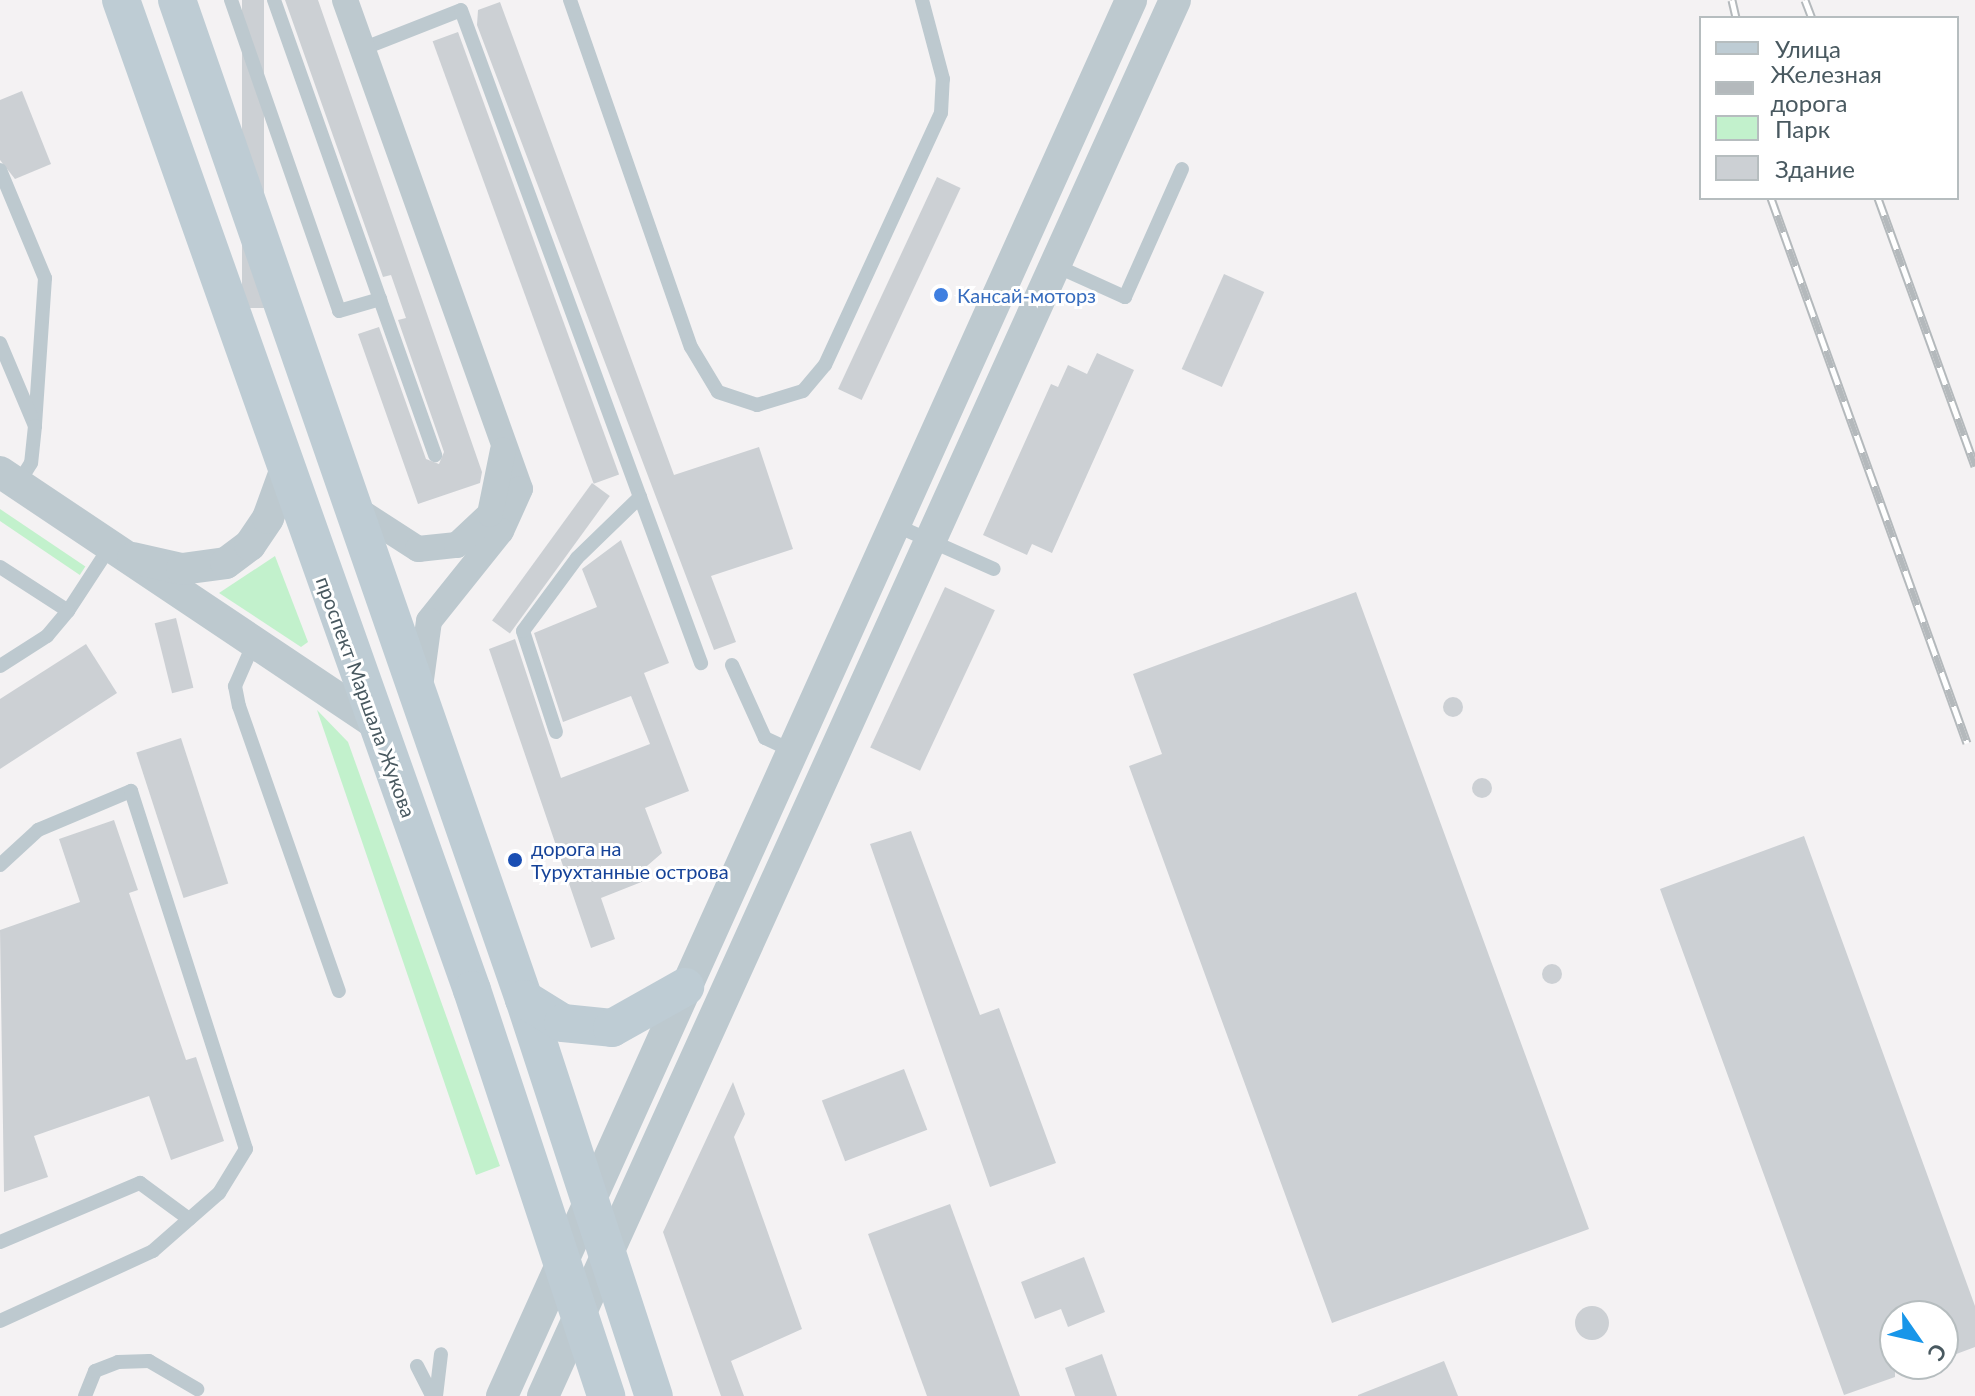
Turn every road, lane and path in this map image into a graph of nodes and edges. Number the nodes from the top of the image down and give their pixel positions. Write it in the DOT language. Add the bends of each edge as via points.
graph roads {
  1 [pos="121,0"];
  2 [pos="177,0"];
  3 [pos="231,0"];
  4 [pos="274,0"];
  5 [pos="345,0"];
  6 [pos="570,0"];
  7 [pos="922,0"];
  8 [pos="1131,0"];
  9 [pos="1175,0"];
  10 [pos="362,49"];
  11 [pos="1182,169"];
  12 [pos="0,170"];
  13 [pos="1054,265"];
  14 [pos="380,299"];
  15 [pos="0,343"];
  16 [pos="35,426"];
  17 [pos="503,450"];
  18 [pos="435,455"];
  19 [pos="284,474"];
  20 [pos="9,478"];
  21 [pos="640,497"];
  22 [pos="356,509"];
  23 [pos="895,525"];
  24 [pos="930,541"];
  25 [pos="121,551"];
  26 [pos="0,567"];
  27 [pos="994,569"];
  28 [pos="68,611"];
  29 [pos="253,645"];
  30 [pos="701,663"];
  31 [pos="732,665"];
  32 [pos="0,666"];
  33 [pos="420,696"];
  34 [pos="375,723"];
  35 [pos="556,732"];
  36 [pos="794,751"];
  37 [pos="0,865"];
  38 [pos="685,987"];
  39 [pos="339,991"];
  40 [pos="524,999"];
  41 [pos="590,1202"];
  42 [pos="189,1219"];
  43 [pos="0,1242"];
  44 [pos="608,1257"];
  45 [pos="560,1267"];
  46 [pos="578,1320"];
  47 [pos="0,1321"];
  48 [pos="441,1354"];
  49 [pos="417,1366"];
  50 [pos="195,1394"];
  51 [pos="85,1396"];
  52 [pos="434,1396"];
  53 [pos="502,1396"];
  54 [pos="543,1396"];
  55 [pos="606,1396"];
  56 [pos="654,1396"];
  1 -- 19 [label="main road, проспект Маршала Жукова"];
  2 -- 22 [label="main road"];
  3 -- 14 [label="lane" via="339,311"];
  4 -- 14 [label="lane"];
  5 -- 10 [label="street"];
  6 -- 7 [label="lane" via="691,347 718,392 757,405 803,391 825,365 941,113 943,79"];
  8 -- 23 [label="street"];
  9 -- 13 [label="street"];
  10 -- 17 [label="street"];
  10 -- 21 [label="lane" via="461,10"];
  11 -- 13 [label="lane" via="1125,297"];
  12 -- 16 [label="lane" via="45,278"];
  13 -- 24 [label="street"];
  14 -- 18 [label="lane"];
  15 -- 16 [label="lane"];
  16 -- 20 [label="lane" via="31,463"];
  17 -- 22 [label="street" via="490,514 457,545 418,549"];
  17 -- 33 [label="street" via="517,470 514,507 429,621"];
  19 -- 25 [label="street" via="262,527 226,563 182,569"];
  19 -- 34 [label="main road, проспект Маршала Жукова"];
  20 -- 25 [label="street"];
  21 -- 30 [label="lane"];
  21 -- 35 [label="lane" via="577,558 523,631"];
  22 -- 33 [label="main road"];
  23 -- 24 [label="lane"];
  23 -- 36 [label="street"];
  24 -- 27 [label="lane"];
  24 -- 44 [label="street"];
  25 -- 28 [label="lane"];
  25 -- 29 [label="street" via="152,580"];
  26 -- 28 [label="lane"];
  28 -- 32 [label="lane" via="47,636"];
  29 -- 34 [label="street"];
  29 -- 39 [label="lane" via="235,686 239,706"];
  31 -- 36 [label="lane" via="765,738"];
  33 -- 40 [label="main road"];
  34 -- 45 [label="main road, проспект Маршала Жукова" via="472,990"];
  36 -- 38 [label="street"];
  37 -- 42 [label="lane" via="38,830 131,791 246,1149 219,1193"];
  38 -- 40 [label="main road" via="612,1028 563,1023"];
  38 -- 41 [label="street"];
  40 -- 41 [label="main road"];
  41 -- 44 [label="main road"];
  41 -- 45 [label="street"];
  42 -- 43 [label="lane" via="140,1183"];
  42 -- 47 [label="lane" via="153,1251"];
  44 -- 46 [label="street"];
  44 -- 56 [label="main road"];
  45 -- 46 [label="main road, проспект Маршала Жукова"];
  45 -- 53 [label="street"];
  46 -- 54 [label="street"];
  46 -- 55 [label="main road, проспект Маршала Жукова"];
  48 -- 52 [label="lane"];
  49 -- 52 [label="lane"];
  50 -- 51 [label="lane" via="149,1361 118,1362 95,1371"];
}
